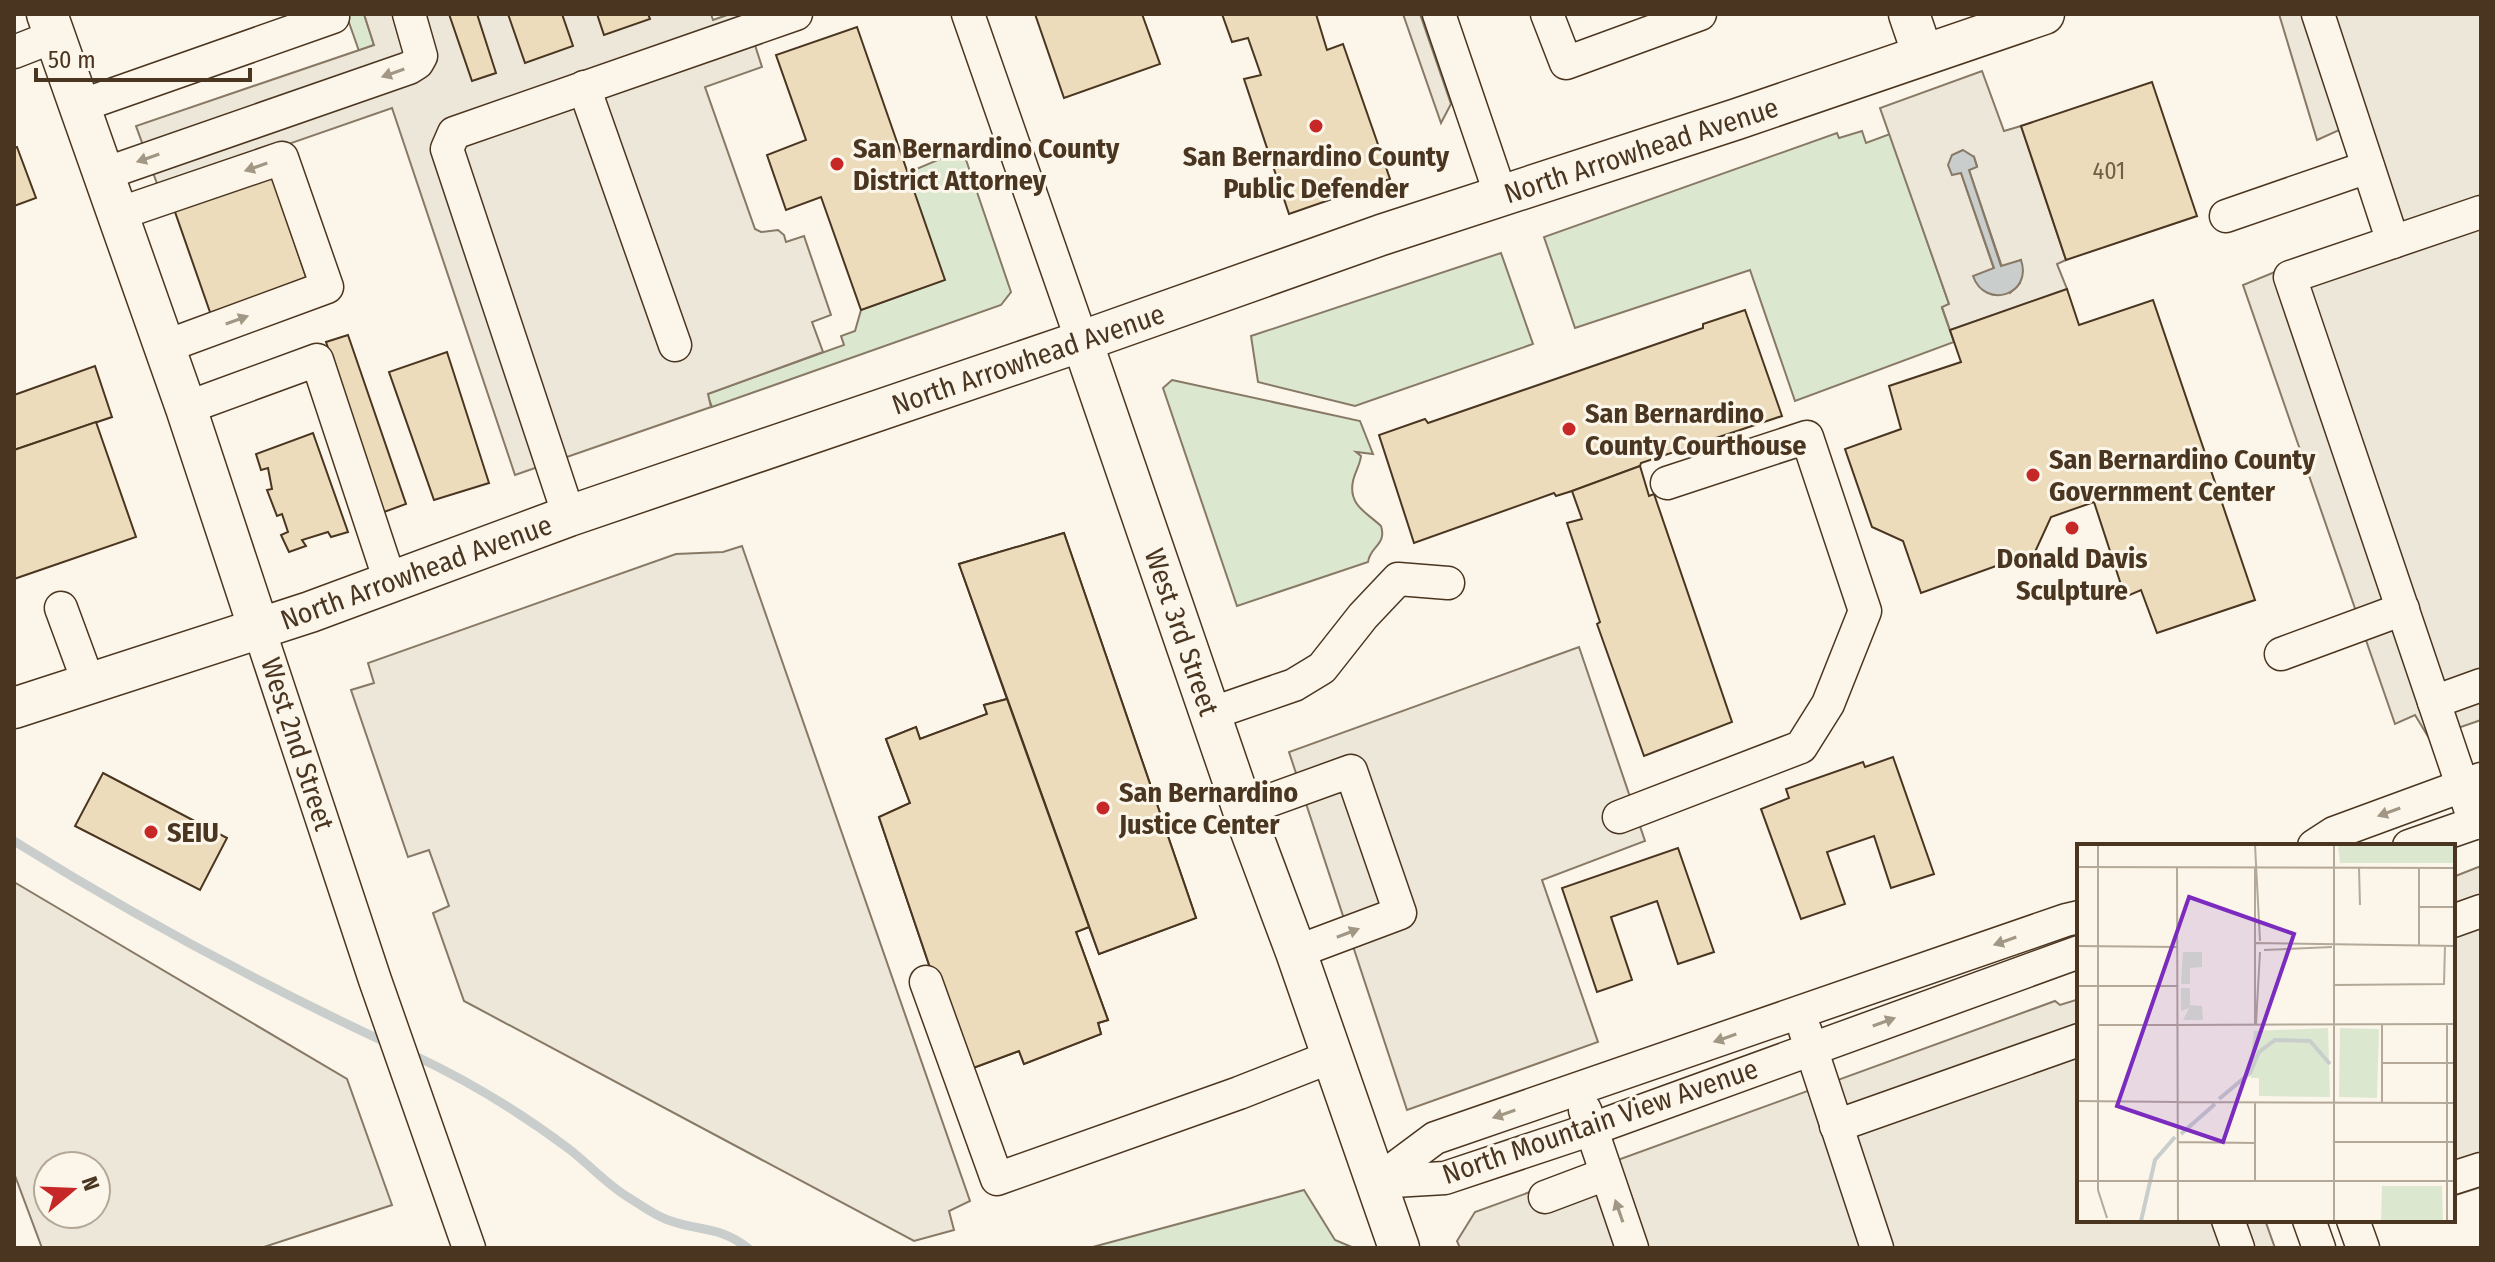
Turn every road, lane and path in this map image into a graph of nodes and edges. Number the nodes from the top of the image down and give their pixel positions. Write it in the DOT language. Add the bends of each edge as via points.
graph roads {
  1 [pos="409,14"];
  2 [pos="796,14"];
  3 [pos="968,14"];
  4 [pos="1439,14"];
  5 [pos="1547,14"];
  6 [pos="1700,14"];
  7 [pos="1909,14"];
  8 [pos="2044,14"];
  9 [pos="2320,15"];
  10 [pos="333,17"];
  11 [pos="51,25"];
  12 [pos="728,25"];
  13 [pos="14,52"];
  14 [pos="1923,55"];
  15 [pos="584,87"];
  16 [pos="80,106"];
  17 [pos="2368,167"];
  18 [pos="104,174"];
  19 [pos="1501,196"];
  20 [pos="2481,212"];
  21 [pos="118,214"];
  22 [pos="2226,216"];
  23 [pos="2393,242"];
  24 [pos="1082,341"];
  25 [pos="675,345"];
  26 [pos="164,347"];
  27 [pos="186,408"];
  28 [pos="1667,483"];
  29 [pos="569,516"];
  30 [pos="390,581"];
  31 [pos="1448,583"];
  32 [pos="61,608"];
  33 [pos="2403,609"];
  34 [pos="259,629"];
  35 [pos="2281,654"];
  36 [pos="89,684"];
  37 [pos="2481,685"];
  38 [pos="2434,702"];
  39 [pos="14,708"];
  40 [pos="1210,714"];
  41 [pos="2472,782"];
  42 [pos="1243,810"];
  43 [pos="1619,817"];
  44 [pos="2478,822"];
  45 [pos="2317,844"];
  46 [pos="2415,844"];
  47 [pos="2481,911"];
  48 [pos="2077,917"];
  49 [pos="2455,920"];
  50 [pos="1296,952"];
  51 [pos="2077,953"];
  52 [pos="926,982"];
  53 [pos="1799,1012"];
  54 [pos="2077,1041"];
  55 [pos="1811,1048"];
  56 [pos="1333,1056"];
  57 [pos="1577,1089"];
  58 [pos="1836,1126"];
  59 [pos="1592,1129"];
  60 [pos="2481,1169"];
  61 [pos="1606,1174"];
  62 [pos="2455,1177"];
  63 [pos="1376,1182"];
  64 [pos="1545,1197"];
  65 [pos="2229,1222"];
  66 [pos="2310,1222"];
  67 [pos="2354,1222"];
  68 [pos="469,1248"];
  69 [pos="1399,1248"];
  70 [pos="1632,1248"];
  71 [pos="1877,1248"];
  72 [pos="2238,1248"];
  73 [pos="2319,1248"];
  74 [pos="2363,1248"];
  1 -- 18 [label="street, one-way" via="421,56 409,68"];
  2 -- 12 [label="street"];
  3 -- 24 [label="street, West 3rd Street"];
  4 -- 19 [label="street"];
  5 -- 6 [label="street" via="1566,63"];
  7 -- 14 [label="main road"];
  8 -- 14 [label="main road, North Arrowhead Avenue"];
  9 -- 17 [label="street"];
  10 -- 16 [label="street"];
  11 -- 13 [label="street"];
  11 -- 16 [label="main road, West 2nd Street"];
  12 -- 15 [label="street"];
  14 -- 19 [label="main road, North Arrowhead Avenue"];
  15 -- 25 [label="street"];
  15 -- 29 [label="street" via="454,133 447,149"];
  16 -- 18 [label="main road, West 2nd Street"];
  17 -- 22 [label="street"];
  17 -- 23 [label="street"];
  18 -- 21 [label="main road, West 2nd Street"];
  19 -- 24 [label="main road, North Arrowhead Avenue"];
  20 -- 23 [label="street"];
  21 -- 26 [label="main road, West 2nd Street"];
  26 -- 21 [label="street, one-way" via="327,287 282,158"];
  23 -- 33 [label="street" via="2290,277"];
  24 -- 29 [label="main road, North Arrowhead Avenue"];
  24 -- 40 [label="main road, West 3rd Street"];
  26 -- 27 [label="main road, West 2nd Street"];
  27 -- 30 [label="street" via="317,360"];
  27 -- 34 [label="main road, West 2nd Street"];
  28 -- 43 [label="street" via="1807,437 1865,611 1828,704 1801,747"];
  29 -- 30 [label="main road, North Arrowhead Avenue"];
  30 -- 34 [label="main road, North Arrowhead Avenue"];
  31 -- 40 [label="street" via="1398,579 1322,668 1294,685"];
  32 -- 36 [label="street"];
  33 -- 35 [label="street"];
  33 -- 38 [label="street"];
  34 -- 36 [label="main road, North Arrowhead Avenue"];
  34 -- 68 [label="street, West 2nd Street"];
  36 -- 39 [label="main road, North Arrowhead Avenue"];
  37 -- 38 [label="street"];
  38 -- 41 [label="street"];
  40 -- 42 [label="main road, West 3rd Street"];
  41 -- 44 [label="street"];
  41 -- 45 [label="street, one-way"];
  42 -- 50 [label="main road, West 3rd Street"];
  50 -- 42 [label="street, one-way" via="1400,913 1351,771"];
  44 -- 46 [label="street"];
  47 -- 49 [label="street"];
  48 -- 53 [label="street, North Mountain View Avenue, one-way"];
  50 -- 56 [label="main road, West 3rd Street"];
  55 -- 51 [label="street, North Mountain View Avenue, one-way"];
  52 -- 56 [label="street" via="997,1179"];
  53 -- 55 [label="street"];
  53 -- 57 [label="street, North Mountain View Avenue, one-way"];
  54 -- 58 [label="street"];
  55 -- 58 [label="street"];
  55 -- 59 [label="street, North Mountain View Avenue"];
  56 -- 63 [label="main road, West 3rd Street"];
  57 -- 59 [label="street"];
  57 -- 63 [label="street, North Mountain View Avenue, one-way" via="1435,1138"];
  58 -- 71 [label="street"];
  59 -- 61 [label="street"];
  59 -- 63 [label="street, North Mountain View Avenue" via="1445,1178"];
  60 -- 62 [label="street"];
  61 -- 64 [label="street"];
  70 -- 61 [label="street, one-way"];
  63 -- 69 [label="main road, West 3rd Street"];
  65 -- 72 [label="street"];
  66 -- 73 [label="street"];
  67 -- 74 [label="street"];
}
